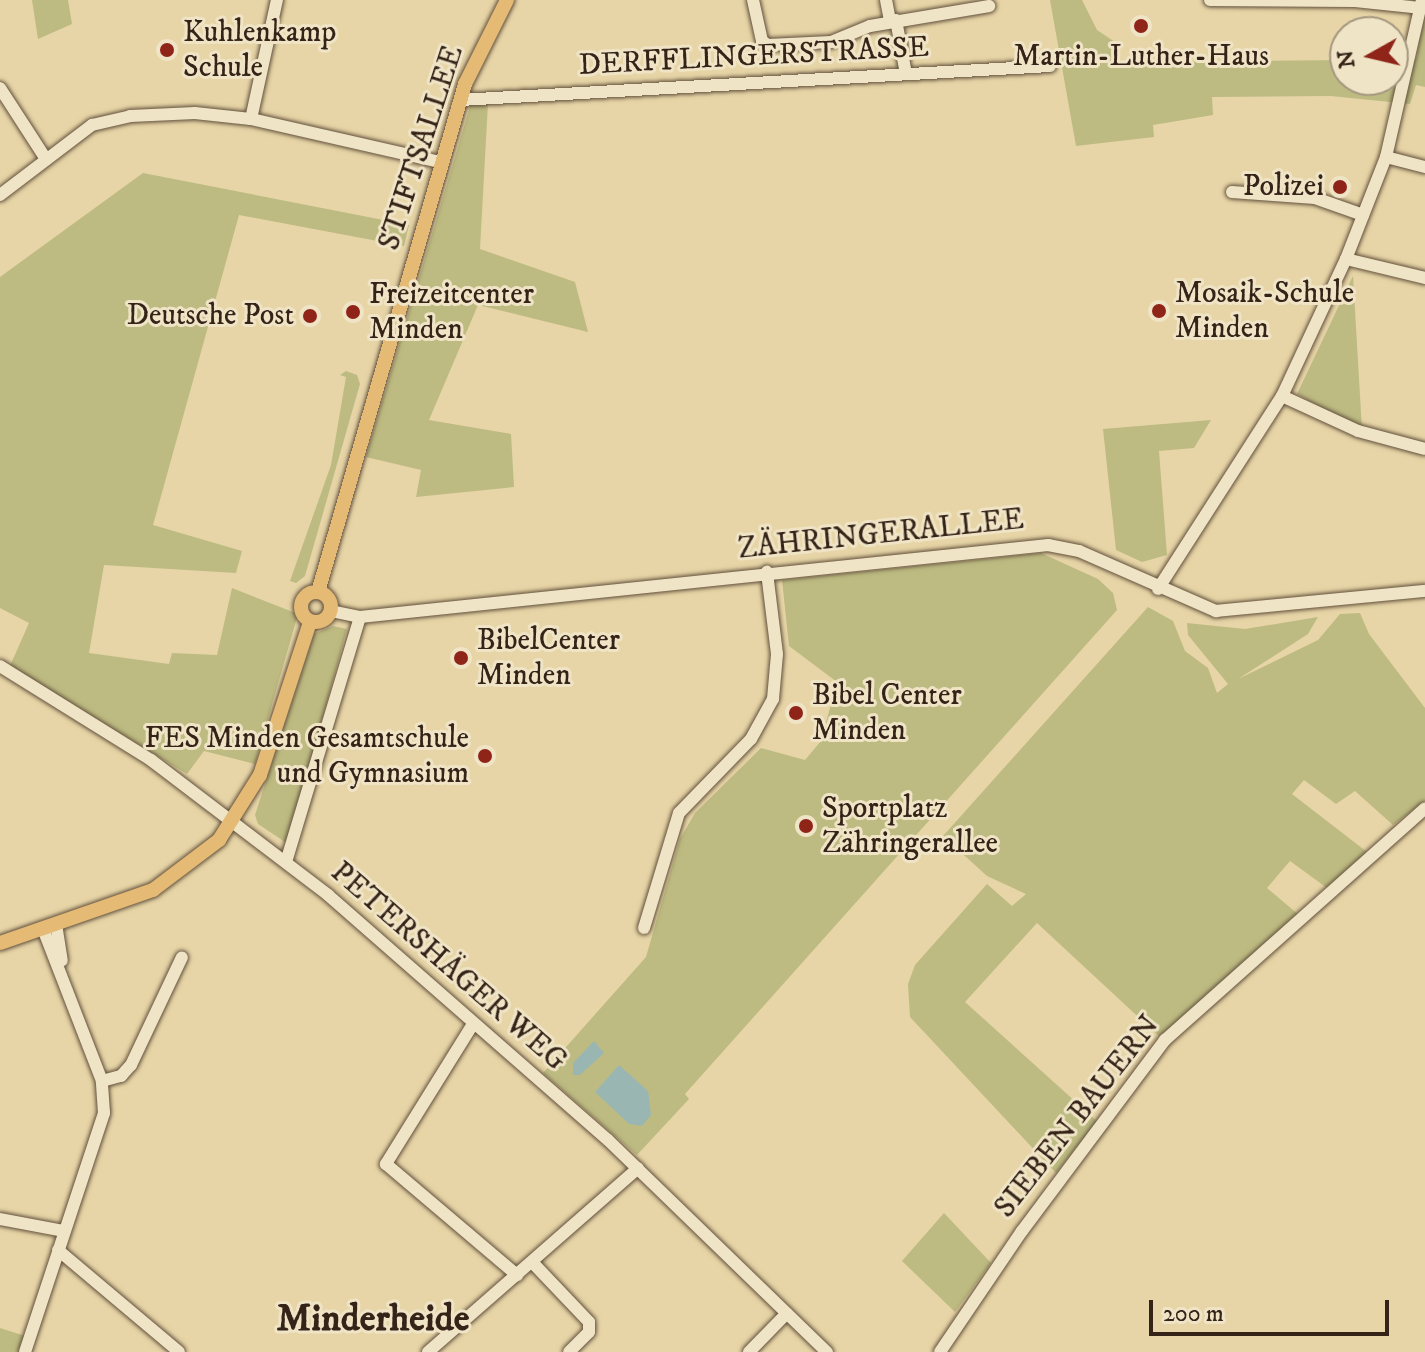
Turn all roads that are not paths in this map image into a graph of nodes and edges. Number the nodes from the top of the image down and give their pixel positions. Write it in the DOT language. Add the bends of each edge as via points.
graph roads {
  1 [pos="277,0"];
  2 [pos="507,0"];
  3 [pos="753,0"];
  4 [pos="886,0"];
  5 [pos="1210,0"];
  6 [pos="1421,4"];
  7 [pos="989,6"];
  8 [pos="893,21"];
  9 [pos="1050,66"];
  10 [pos="906,74"];
  11 [pos="0,88"];
  12 [pos="460,100"];
  13 [pos="251,119"];
  14 [pos="1386,157"];
  15 [pos="46,159"];
  16 [pos="441,162"];
  17 [pos="1425,167"];
  18 [pos="1232,192"];
  19 [pos="0,195"];
  20 [pos="1363,215"];
  21 [pos="1346,259"];
  22 [pos="1425,278"];
  23 [pos="1282,396"];
  24 [pos="1425,449"];
  25 [pos="767,572"];
  26 [pos="1158,589"];
  27 [pos="1425,591"];
  28 [pos="318,592"];
  29 [pos="331,611"];
  30 [pos="360,617"];
  31 [pos="310,622"];
  32 [pos="0,666"];
  33 [pos="1425,808"];
  34 [pos="234,822"];
  35 [pos="286,862"];
  36 [pos="50,926"];
  37 [pos="644,928"];
  38 [pos="0,943"];
  39 [pos="182,957"];
  40 [pos="473,1024"];
  41 [pos="102,1081"];
  42 [pos="638,1168"];
  43 [pos="0,1219"];
  44 [pos="64,1231"];
  45 [pos="58,1250"];
  46 [pos="532,1262"];
  47 [pos="517,1275"];
  48 [pos="787,1313"];
  49 [pos="25,1352"];
  50 [pos="179,1352"];
  51 [pos="428,1352"];
  52 [pos="569,1352"];
  53 [pos="749,1352"];
  54 [pos="827,1352"];
  55 [pos="940,1352"];
  1 -- 13 [label="street"];
  2 -- 12 [label="main road, STIFTSALLEE"];
  3 -- 8 [label="street" via="762,41 768,45 831,42"];
  4 -- 8 [label="street"];
  5 -- 6 [label="street"];
  6 -- 14 [label="street"];
  7 -- 8 [label="street"];
  8 -- 10 [label="street"];
  9 -- 10 [label="street, DERFFLINGERSTRASSE"];
  10 -- 12 [label="street, DERFFLINGERSTRASSE"];
  11 -- 15 [label="street"];
  12 -- 16 [label="main road, STIFTSALLEE"];
  13 -- 15 [label="street" via="195,113 114,118 92,125"];
  13 -- 16 [label="street"];
  14 -- 17 [label="street"];
  14 -- 20 [label="street"];
  15 -- 19 [label="street"];
  16 -- 28 [label="main road, STIFTSALLEE"];
  18 -- 20 [label="street" via="1303,196"];
  20 -- 21 [label="street"];
  21 -- 22 [label="street"];
  21 -- 23 [label="street"];
  23 -- 24 [label="street" via="1358,431"];
  23 -- 26 [label="street"];
  25 -- 26 [label="street, ZÄHRINGERALLEE" via="1048,545 1079,551"];
  25 -- 30 [label="street, ZÄHRINGERALLEE"];
  25 -- 37 [label="street" via="777,654 773,699 751,739 679,813"];
  26 -- 27 [label="street, ZÄHRINGERALLEE" via="1216,611"];
  28 -- 29 [label="main road" via="329,598"];
  28 -- 31 [label="main road" via="301,602"];
  29 -- 30 [label="street, ZÄHRINGERALLEE"];
  29 -- 31 [label="main road" via="323,621"];
  30 -- 35 [label="street"];
  31 -- 34 [label="main road" via="267,757"];
  32 -- 34 [label="street, PETERSHÄGER WEG" via="88,718"];
  33 -- 55 [label="street, SIEBEN BAUERN" via="1165,1040 1022,1231"];
  34 -- 35 [label="street, PETERSHÄGER WEG"];
  34 -- 36 [label="main road" via="202,857 153,890"];
  35 -- 40 [label="street, PETERSHÄGER WEG"];
  36 -- 38 [label="main road"];
  36 -- 41 [label="street"];
  39 -- 41 [label="street" via="131,1065 121,1076"];
  40 -- 42 [label="street, PETERSHÄGER WEG"];
  40 -- 47 [label="street" via="386,1164"];
  41 -- 44 [label="street" via="101,1129"];
  42 -- 46 [label="street"];
  42 -- 48 [label="street, PETERSHÄGER WEG"];
  43 -- 44 [label="street"];
  44 -- 45 [label="street"];
  45 -- 49 [label="street"];
  45 -- 50 [label="street"];
  46 -- 47 [label="street"];
  46 -- 52 [label="street" via="589,1322 589,1332"];
  47 -- 51 [label="street"];
  48 -- 53 [label="street"];
  48 -- 54 [label="street, PETERSHÄGER WEG"];
}
